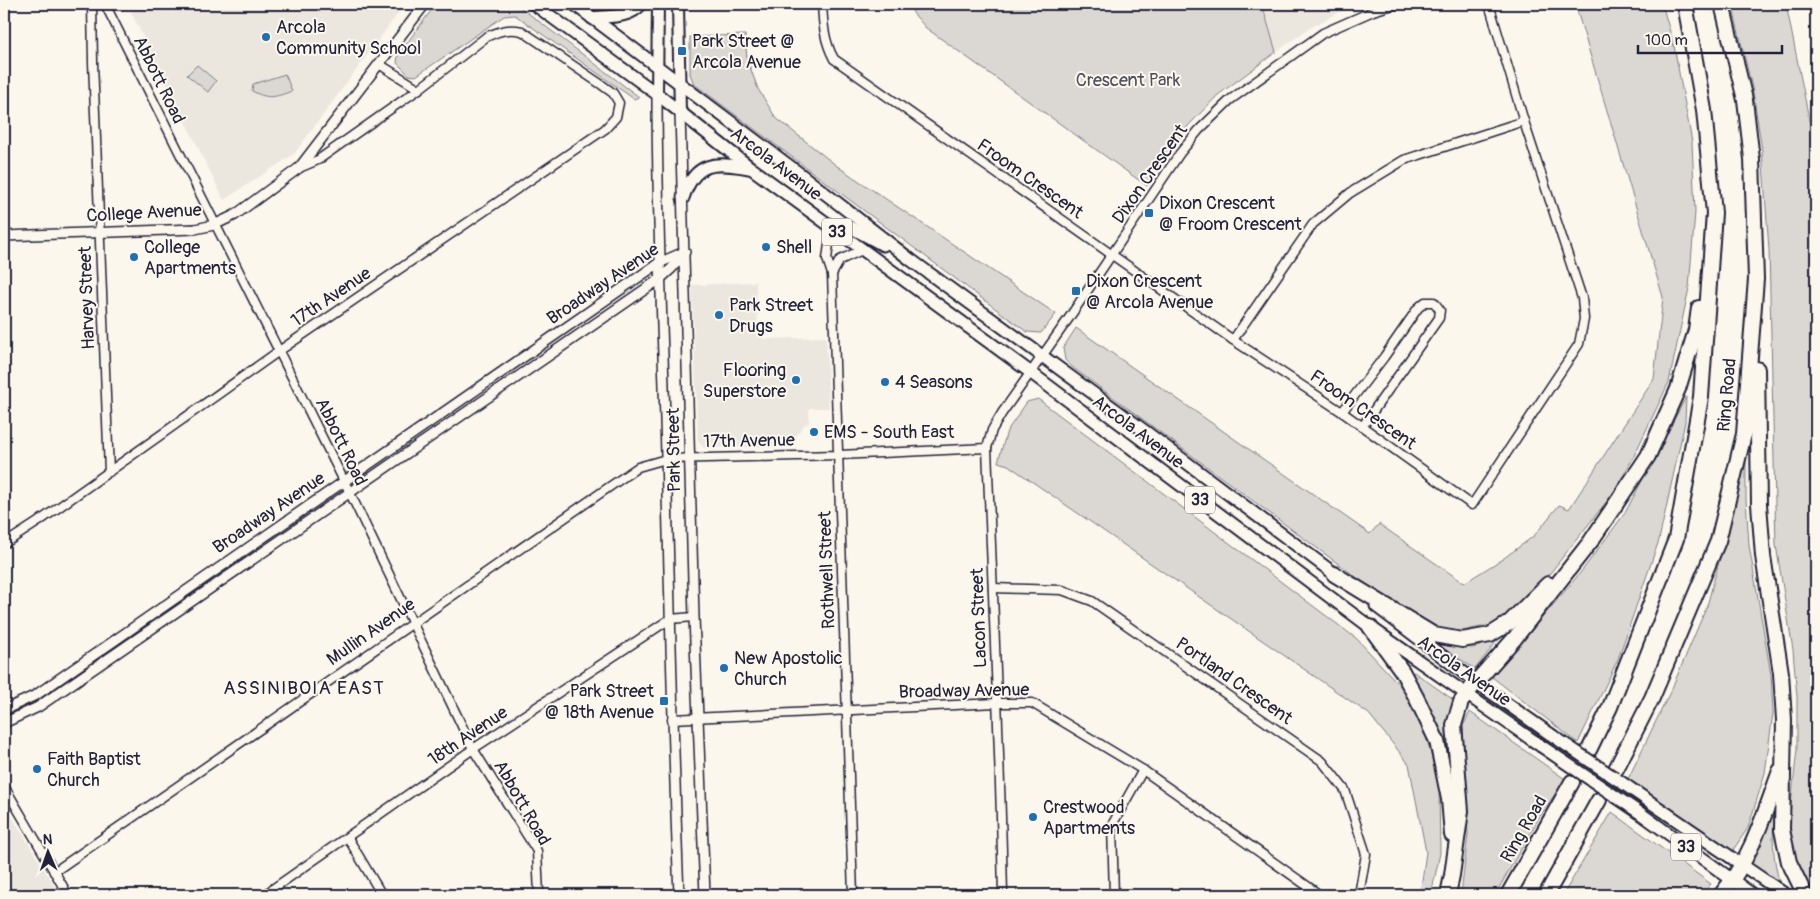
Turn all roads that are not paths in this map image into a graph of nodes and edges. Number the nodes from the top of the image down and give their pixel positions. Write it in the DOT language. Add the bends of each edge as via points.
graph roads {
  1 [pos="92,4"];
  2 [pos="105,4"];
  3 [pos="425,4"];
  4 [pos="534,4"];
  5 [pos="574,4"];
  6 [pos="641,4"];
  7 [pos="658,4"];
  8 [pos="678,4"];
  9 [pos="822,4"];
  10 [pos="1396,4"];
  11 [pos="1489,4"];
  12 [pos="1685,4"];
  13 [pos="1722,4"];
  14 [pos="592,18"];
  15 [pos="380,64"];
  16 [pos="658,65"];
  17 [pos="574,67"];
  18 [pos="679,82"];
  19 [pos="419,89"];
  20 [pos="657,94"];
  21 [pos="680,113"];
  22 [pos="1524,120"];
  23 [pos="299,168"];
  24 [pos="751,168"];
  25 [pos="683,198"];
  26 [pos="1714,213"];
  27 [pos="214,225"];
  28 [pos="99,233"];
  29 [pos="840,233"];
  30 [pos="4,236"];
  31 [pos="862,250"];
  32 [pos="685,252"];
  33 [pos="1111,254"];
  34 [pos="911,260"];
  35 [pos="659,263"];
  36 [pos="832,274"];
  37 [pos="660,278"];
  38 [pos="1756,279"];
  39 [pos="1233,340"];
  40 [pos="279,351"];
  41 [pos="1043,356"];
  42 [pos="1030,372"];
  43 [pos="1342,412"];
  44 [pos="1362,428"];
  45 [pos="987,448"];
  46 [pos="839,455"];
  47 [pos="666,458"];
  48 [pos="691,458"];
  49 [pos="109,472"];
  50 [pos="344,482"];
  51 [pos="350,493"];
  52 [pos="1591,541"];
  53 [pos="4,544"];
  54 [pos="1334,574"];
  55 [pos="993,588"];
  56 [pos="694,617"];
  57 [pos="670,619"];
  58 [pos="411,623"];
  59 [pos="1370,627"];
  60 [pos="1476,682"];
  61 [pos="1467,694"];
  62 [pos="996,703"];
  63 [pos="4,710"];
  64 [pos="847,710"];
  65 [pos="698,718"];
  66 [pos="672,719"];
  67 [pos="4,723"];
  68 [pos="473,749"];
  69 [pos="1589,750"];
  70 [pos="1784,759"];
  71 [pos="1616,769"];
  72 [pos="1143,770"];
  73 [pos="1572,782"];
  74 [pos="4,786"];
  75 [pos="1599,800"];
  76 [pos="348,838"];
  77 [pos="1743,865"];
  78 [pos="54,872"];
  79 [pos="1452,876"];
  80 [pos="1733,880"];
  81 [pos="68,895"];
  82 [pos="264,895"];
  83 [pos="382,895"];
  84 [pos="539,895"];
  85 [pos="679,895"];
  86 [pos="705,895"];
  87 [pos="853,895"];
  88 [pos="1003,895"];
  89 [pos="1114,895"];
  90 [pos="1320,895"];
  91 [pos="1359,895"];
  92 [pos="1448,895"];
  93 [pos="1508,895"];
  94 [pos="1546,895"];
  95 [pos="1720,895"];
  96 [pos="1753,895"];
  97 [pos="1786,895"];
  98 [pos="1804,895"];
  1 -- 28 [label="street, Harvey Street"];
  2 -- 27 [label="street, Abbott Road"];
  3 -- 15 [label="street, College Avenue"];
  4 -- 20 [label="main road, Arcola Avenue / 33"];
  5 -- 14 [label="main road, Arcola Avenue / 33"];
  6 -- 14 [label="main road" via="638,9 624,15"];
  7 -- 16 [label="main road, Park Street"];
  8 -- 18 [label="main road, Park Street"];
  9 -- 33 [label="street, Froom Crescent" via="824,30 834,59"];
  10 -- 33 [label="street, Dixon Crescent" via="1324,33 1230,100 1180,153"];
  11 -- 22 [label="street, Froom Crescent"];
  12 -- 26 [label="highway, Ring Road" via="1704,110"];
  13 -- 38 [label="highway, Ring Road" via="1745,100 1752,159"];
  14 -- 16 [label="main road, Arcola Avenue / 33"];
  15 -- 19 [label="street"];
  15 -- 23 [label="street, College Avenue"];
  16 -- 18 [label="main road, Arcola Avenue / 33"];
  16 -- 20 [label="main road, Park Street"];
  17 -- 19 [label="street, College Avenue" via="522,31 511,28 486,37"];
  17 -- 40 [label="street, 17th Avenue" via="614,93 619,103 616,117 610,123"];
  18 -- 21 [label="main road, Park Street"];
  18 -- 34 [label="main road, Arcola Avenue / 33"];
  19 -- 23 [label="street, College Avenue" via="318,160"];
  20 -- 21 [label="main road, Arcola Avenue / 33"];
  20 -- 35 [label="street, Park Street"];
  21 -- 24 [label="main road, Arcola Avenue / 33"];
  21 -- 25 [label="street, Park Street"];
  22 -- 39 [label="street" via="1404,160 1350,192 1313,224"];
  22 -- 44 [label="street, Froom Crescent" via="1582,298 1584,319 1579,344 1472,505"];
  23 -- 27 [label="street, College Avenue" via="235,215"];
  24 -- 25 [label="main road" via="723,164 700,170 693,176"];
  24 -- 29 [label="main road, Arcola Avenue / 33"];
  25 -- 32 [label="street, Park Street"];
  26 -- 52 [label="highway" via="1696,330 1678,388 1648,456"];
  26 -- 69 [label="highway, Ring Road" via="1701,398 1676,539 1610,707"];
  27 -- 28 [label="street, College Avenue" via="195,229"];
  27 -- 40 [label="street, Abbott Road"];
  28 -- 30 [label="street, College Avenue"];
  28 -- 49 [label="street, Harvey Street"];
  29 -- 31 [label="main road, Arcola Avenue / 33"];
  29 -- 34 [label="main road" via="850,227"];
  29 -- 36 [label="street, Rothwell Street" via="829,244"];
  31 -- 36 [label="street" via="840,260"];
  31 -- 42 [label="main road, Arcola Avenue / 33"];
  32 -- 35 [label="street, Broadway Avenue"];
  32 -- 37 [label="street, Broadway Avenue"];
  32 -- 48 [label="street, Park Street"];
  33 -- 39 [label="street, Froom Crescent"];
  33 -- 41 [label="street, Dixon Crescent"];
  34 -- 41 [label="main road, Arcola Avenue / 33"];
  35 -- 37 [label="street, Park Street"];
  35 -- 50 [label="street, Broadway Avenue"];
  36 -- 46 [label="street, Rothwell Street"];
  37 -- 47 [label="street, Park Street"];
  37 -- 51 [label="street, Broadway Avenue"];
  38 -- 70 [label="highway" via="1759,504 1763,556 1781,673"];
  38 -- 71 [label="highway, Ring Road" via="1744,434 1718,542 1652,698"];
  39 -- 43 [label="street, Froom Crescent"];
  40 -- 49 [label="street, 17th Avenue"];
  40 -- 50 [label="street, Abbott Road"];
  41 -- 42 [label="street, Lacon Street"];
  41 -- 54 [label="main road, Arcola Avenue / 33"];
  42 -- 45 [label="street, Lacon Street" via="992,430"];
  42 -- 59 [label="main road, Arcola Avenue / 33"];
  43 -- 44 [label="street, Froom Crescent"];
  43 -- 44 [label="street" via="1418,308 1425,302 1434,302 1440,310 1439,318"];
  45 -- 46 [label="street, 17th Avenue"];
  45 -- 55 [label="street, Lacon Street"];
  46 -- 48 [label="street, 17th Avenue"];
  46 -- 64 [label="street, Rothwell Street"];
  47 -- 48 [label="street, Mullin Avenue"];
  47 -- 57 [label="street, Park Street"];
  47 -- 58 [label="street, Mullin Avenue" via="638,467"];
  48 -- 56 [label="street, Park Street"];
  49 -- 53 [label="street, 17th Avenue"];
  50 -- 51 [label="street, Abbott Road"];
  50 -- 63 [label="street, Broadway Avenue" via="36,695"];
  51 -- 58 [label="street, Abbott Road"];
  51 -- 67 [label="street, Broadway Avenue" via="38,707"];
  52 -- 54 [label="highway" via="1509,623 1490,635 1462,640 1434,635"];
  52 -- 60 [label="highway"];
  54 -- 60 [label="main road, Arcola Avenue / 33"];
  55 -- 62 [label="street, Lacon Street"];
  55 -- 91 [label="street, Portland Crescent" via="1062,590 1092,601 1322,761 1345,790 1366,854"];
  56 -- 57 [label="street, 18th Avenue"];
  56 -- 65 [label="street, Park Street"];
  57 -- 66 [label="street, Park Street"];
  57 -- 68 [label="street, 18th Avenue"];
  58 -- 68 [label="street, Abbott Road"];
  58 -- 78 [label="street, Mullin Avenue"];
  59 -- 61 [label="main road, Arcola Avenue / 33"];
  59 -- 79 [label="highway" via="1402,671 1437,741 1449,798"];
  60 -- 61 [label="highway"];
  60 -- 77 [label="main road, Arcola Avenue / 33, bridge"];
  61 -- 79 [label="highway" via="1454,725 1461,812"];
  61 -- 80 [label="main road, Arcola Avenue / 33, bridge"];
  62 -- 64 [label="street, Broadway Avenue"];
  62 -- 72 [label="street, Broadway Avenue" via="1032,703"];
  62 -- 88 [label="street, Lacon Street"];
  64 -- 65 [label="street, Broadway Avenue"];
  64 -- 87 [label="street, Rothwell Street"];
  65 -- 66 [label="street, Broadway Avenue"];
  65 -- 86 [label="street, Park Street"];
  66 -- 85 [label="street, Park Street"];
  68 -- 76 [label="street, 18th Avenue"];
  68 -- 84 [label="street, Abbott Road" via="536,851"];
  70 -- 77 [label="highway"];
  70 -- 98 [label="highway" via="1782,830 1789,862"];
  72 -- 89 [label="street" via="1112,825"];
  72 -- 90 [label="street, Broadway Avenue"];
  73 -- 93 [label="highway, Ring Road"];
  74 -- 78 [label="street"];
  75 -- 94 [label="highway"];
  76 -- 82 [label="street, 18th Avenue"];
  76 -- 83 [label="street"];
  77 -- 80 [label="highway"];
  77 -- 97 [label="main road, Arcola Avenue / 33"];
  78 -- 81 [label="street"];
  79 -- 92 [label="highway"];
  80 -- 95 [label="highway"];
  80 -- 96 [label="main road, Arcola Avenue / 33"];
}
